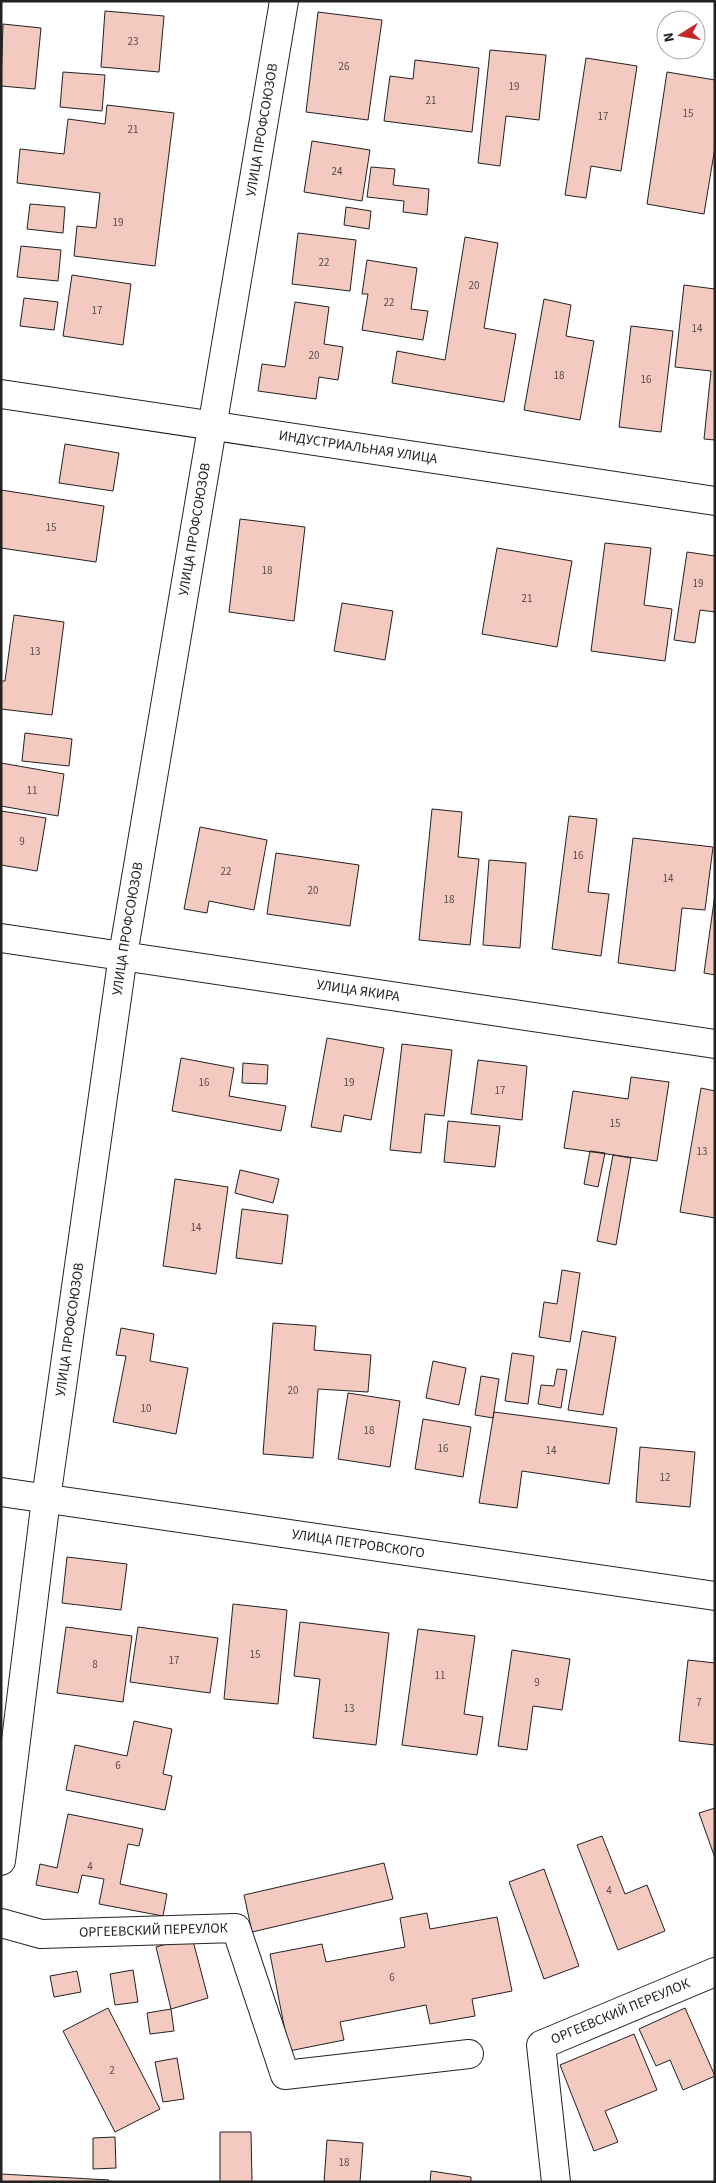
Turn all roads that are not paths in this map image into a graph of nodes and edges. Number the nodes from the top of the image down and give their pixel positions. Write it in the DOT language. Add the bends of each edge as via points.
graph roads {
  1 [pos="284,1"];
  2 [pos="1,394"];
  3 [pos="212,424"];
  4 [pos="715,501"];
  5 [pos="1,938"];
  6 [pos="123,955"];
  7 [pos="715,1044"];
  8 [pos="1,1492"];
  9 [pos="46,1499"];
  10 [pos="715,1596"];
  11 [pos="1,1861"];
  12 [pos="1,1923"];
  13 [pos="715,1972"];
  14 [pos="469,2054"];
  15 [pos="556,2182"];
  1 -- 3 [label="street, УЛИЦА ПРОФСОЮЗОВ"];
  2 -- 3 [label="street, ИНДУСТРИАЛЬНАЯ УЛИЦА"];
  3 -- 4 [label="street, ИНДУСТРИАЛЬНАЯ УЛИЦА"];
  3 -- 6 [label="street, УЛИЦА ПРОФСОЮЗОВ"];
  5 -- 6 [label="street, УЛИЦА ЯКИРА"];
  6 -- 7 [label="street, УЛИЦА ЯКИРА"];
  6 -- 9 [label="street, УЛИЦА ПРОФСОЮЗОВ"];
  8 -- 9 [label="street, УЛИЦА ПЕТРОВСКОГО"];
  9 -- 10 [label="street, УЛИЦА ПЕТРОВСКОГО"];
  9 -- 11 [label="street, УЛИЦА ПРОФСОЮЗОВ"];
  12 -- 14 [label="street, ОРГЕЕВСКИЙ ПЕРЕУЛОК" via="41,1934 236,1928 285,2075"];
  13 -- 15 [label="street, ОРГЕЕВСКИЙ ПЕРЕУЛОК" via="541,2046"];
}
